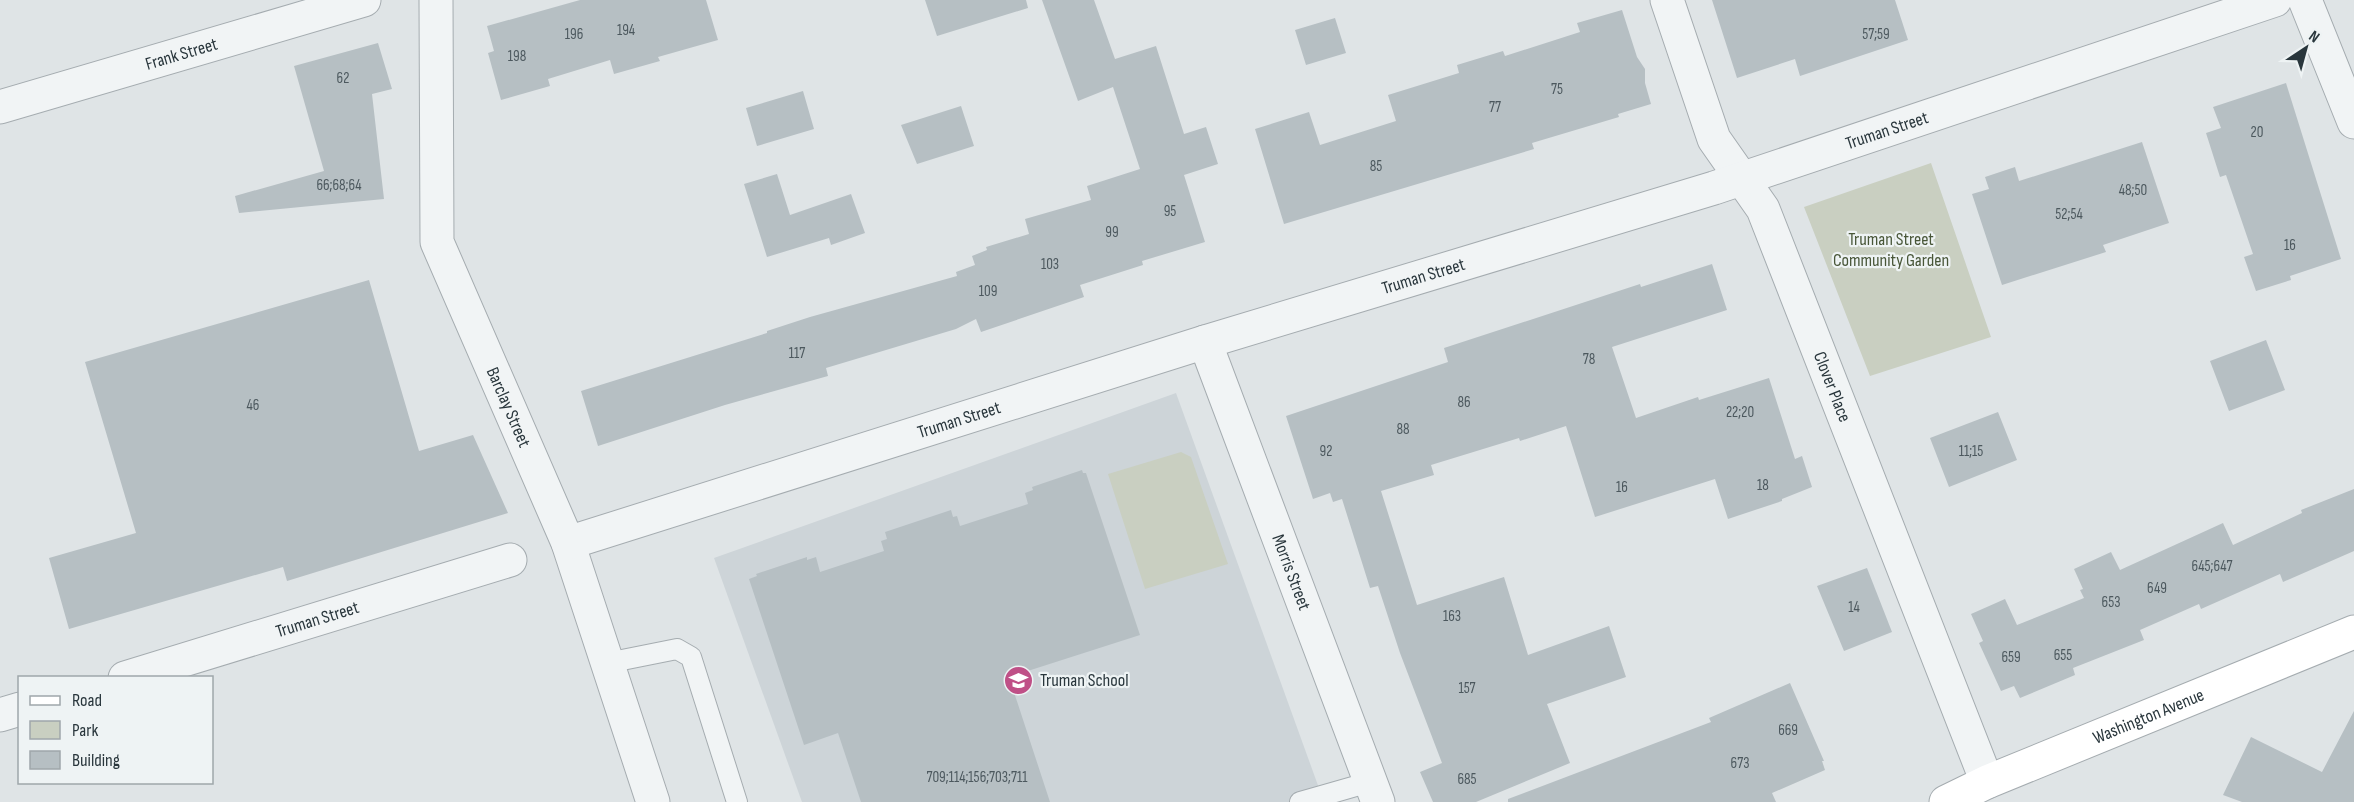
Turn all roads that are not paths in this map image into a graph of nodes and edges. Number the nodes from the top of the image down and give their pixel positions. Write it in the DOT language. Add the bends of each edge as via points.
graph roads {
  1 [pos="364,0"];
  2 [pos="436,0"];
  3 [pos="1667,0"];
  4 [pos="2275,0"];
  5 [pos="2305,0"];
  6 [pos="0,107"];
  7 [pos="2354,122"];
  8 [pos="1743,178"];
  9 [pos="1205,342"];
  10 [pos="568,543"];
  11 [pos="510,560"];
  12 [pos="2354,632"];
  13 [pos="607,663"];
  14 [pos="132,676"];
  15 [pos="18,710"];
  16 [pos="0,715"];
  17 [pos="1987,782"];
  18 [pos="1374,792"];
  19 [pos="653,802"];
  20 [pos="737,802"];
  21 [pos="1300,802"];
  22 [pos="1946,802"];
  1 -- 6 [label="street, Frank Street"];
  2 -- 10 [label="street, Barclay Street" via="437,242"];
  3 -- 8 [label="street, Clover Place" via="1714,139"];
  4 -- 8 [label="street, Truman Street"];
  5 -- 7 [label="street"];
  8 -- 9 [label="street, Truman Street"];
  8 -- 17 [label="street, Clover Place" via="1767,219"];
  9 -- 10 [label="street, Truman Street"];
  9 -- 18 [label="street, Morris Street"];
  10 -- 13 [label="street, Barclay Street"];
  11 -- 14 [label="street, Truman Street"];
  12 -- 17 [label="main road, Washington Avenue"];
  13 -- 19 [label="street, Barclay Street"];
  13 -- 20 [label="lane" via="677,649 692,657"];
  15 -- 16 [label="street"];
  17 -- 22 [label="main road, Washington Avenue"];
  18 -- 21 [label="lane"];
}
